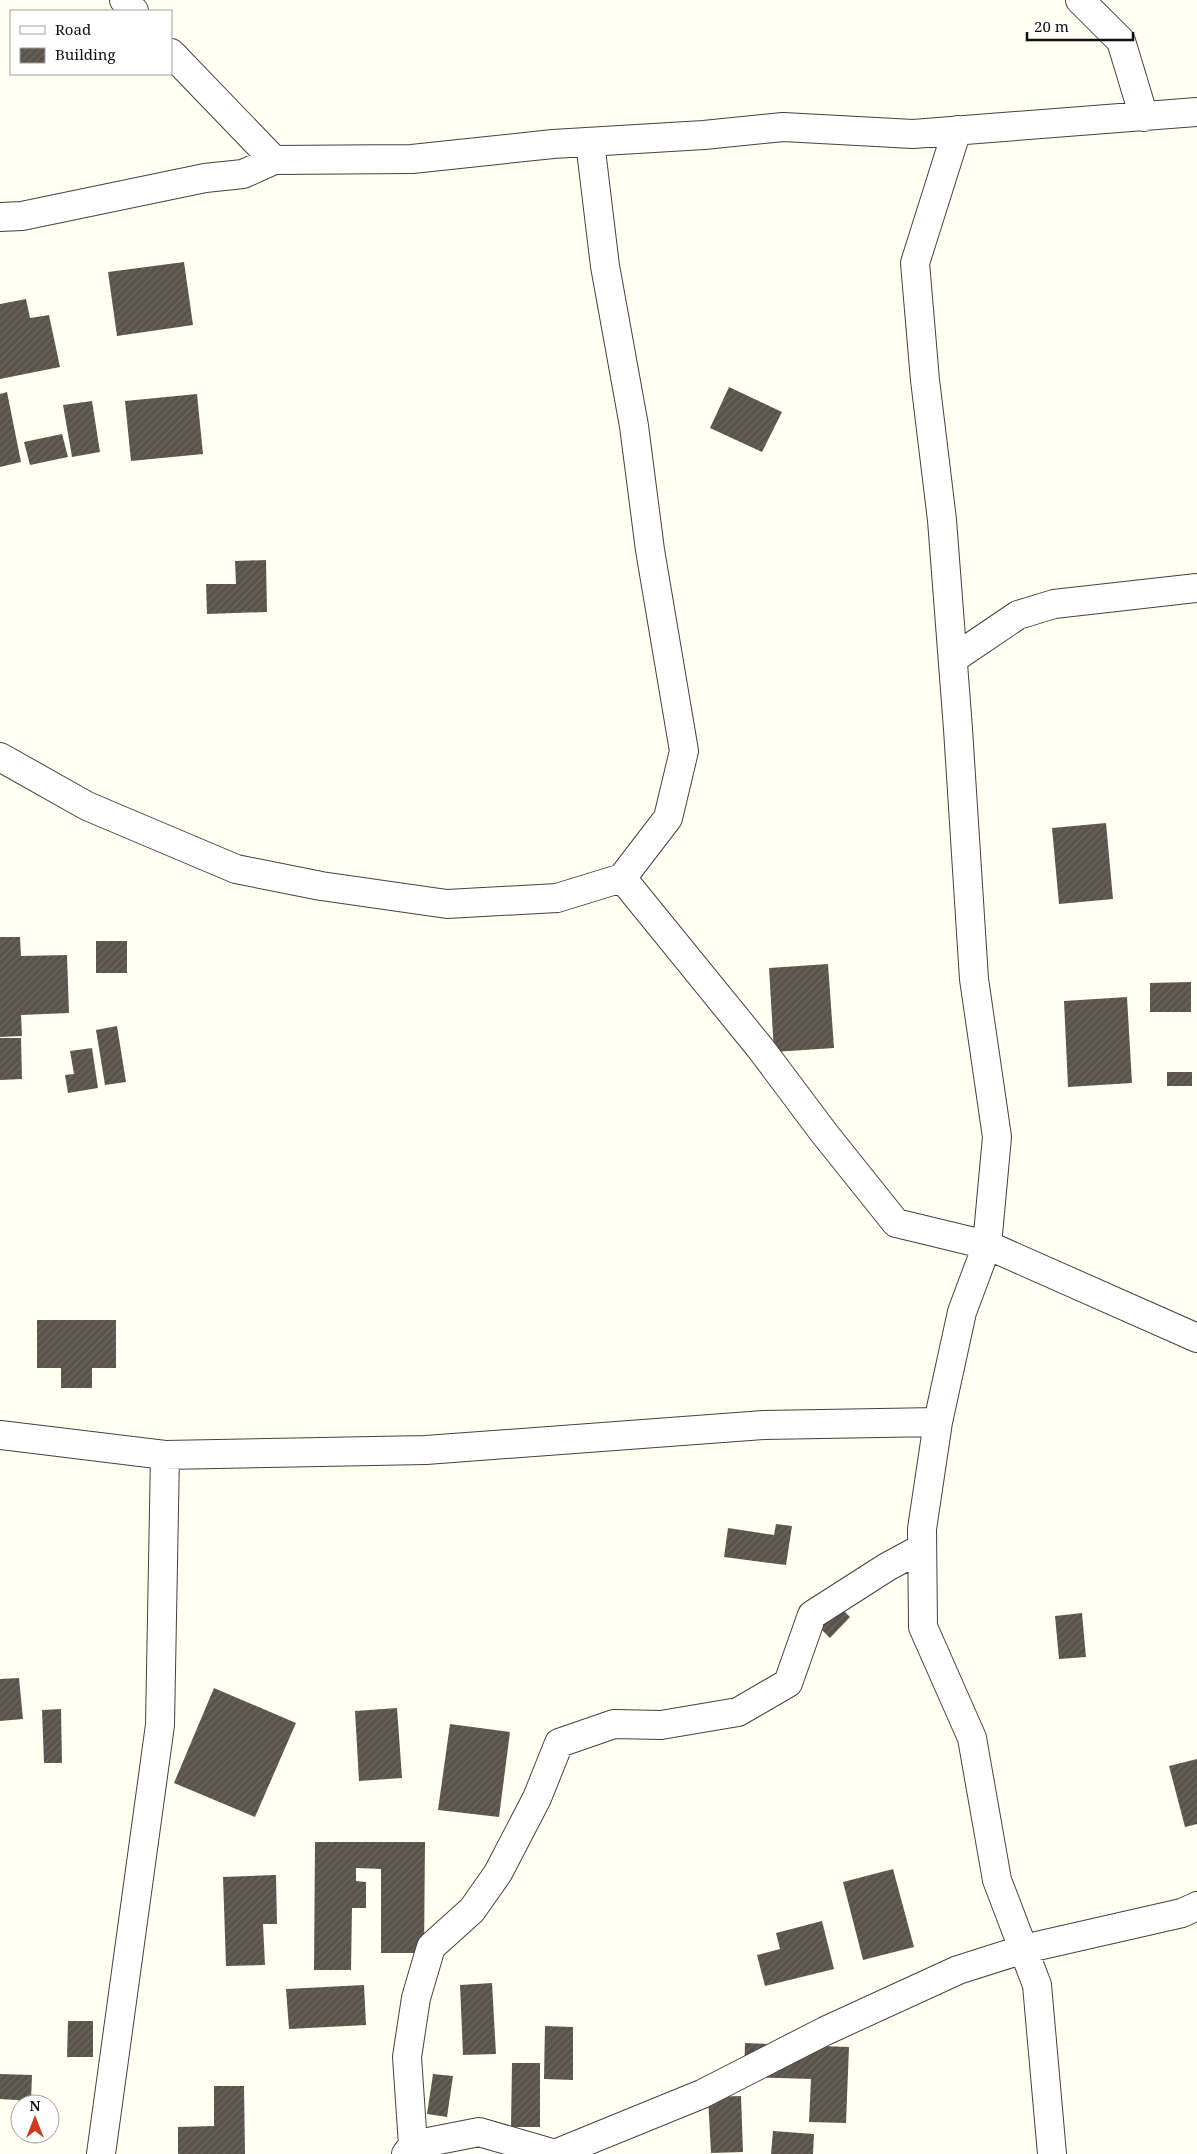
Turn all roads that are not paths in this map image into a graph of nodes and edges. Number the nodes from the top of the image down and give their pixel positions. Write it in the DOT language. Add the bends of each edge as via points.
graph roads {
  1 [pos="124,0"];
  2 [pos="1080,0"];
  3 [pos="133,10"];
  4 [pos="172,54"];
  5 [pos="1197,112"];
  6 [pos="1144,117"];
  7 [pos="957,130"];
  8 [pos="590,142"];
  9 [pos="274,160"];
  10 [pos="0,217"];
  11 [pos="1197,588"];
  12 [pos="953,659"];
  13 [pos="0,757"];
  14 [pos="622,878"];
  15 [pos="987,1245"];
  16 [pos="1197,1338"];
  17 [pos="938,1422"];
  18 [pos="0,1435"];
  19 [pos="165,1455"];
  20 [pos="922,1548"];
  21 [pos="1197,1906"];
  22 [pos="1024,1949"];
  23 [pos="410,2149"];
  24 [pos="101,2154"];
  25 [pos="555,2154"];
  26 [pos="1052,2154"];
  1 -- 3 [label="street"];
  2 -- 6 [label="street" via="1121,41"];
  4 -- 9 [label="street"];
  5 -- 6 [label="street"];
  6 -- 7 [label="street"];
  7 -- 8 [label="street" via="913,134 783,127"];
  7 -- 12 [label="street" via="914,263 942,520"];
  8 -- 9 [label="street" via="412,159"];
  8 -- 14 [label="street" via="605,266 634,426 650,550 684,751 668,818"];
  9 -- 10 [label="street" via="243,174 205,178 22,216"];
  11 -- 12 [label="street" via="1054,604 1018,615"];
  12 -- 15 [label="street" via="974,978 997,1137"];
  13 -- 14 [label="street" via="87,806 236,869 321,886 447,904 557,898"];
  14 -- 15 [label="street" via="896,1223"];
  15 -- 16 [label="street"];
  15 -- 17 [label="street" via="962,1312"];
  17 -- 19 [label="street" via="764,1425 426,1450"];
  17 -- 20 [label="street"];
  18 -- 19 [label="street"];
  19 -- 24 [label="street" via="160,1725"];
  20 -- 22 [label="street" via="924,1627 972,1738 997,1880"];
  20 -- 23 [label="street" via="812,1615 788,1684 738,1712 661,1725 614,1724 559,1742 538,1798 498,1873 472,1910 431,1947 416,1998 408,2057"];
  21 -- 22 [label="street"];
  22 -- 25 [label="street" via="958,1970 825,2031 702,2094"];
  22 -- 26 [label="street" via="1038,1985"];
  23 -- 25 [label="street" via="479,2132"];
}
